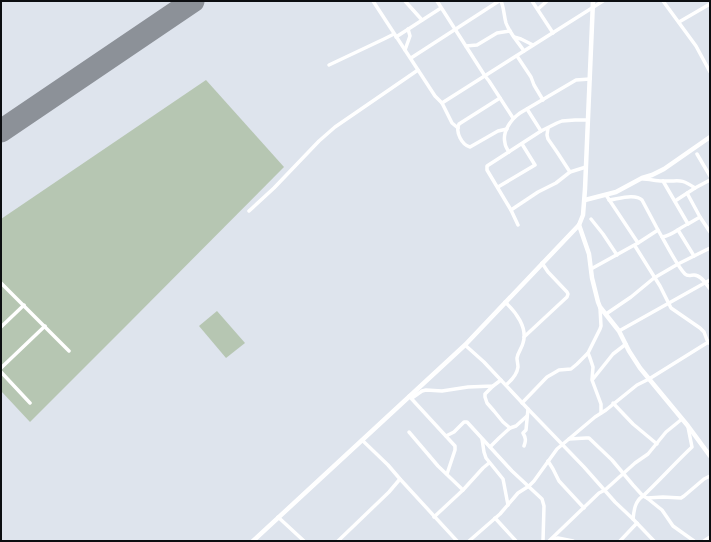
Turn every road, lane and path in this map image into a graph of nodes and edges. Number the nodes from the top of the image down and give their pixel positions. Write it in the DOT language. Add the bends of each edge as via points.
graph roads {
  1 [pos="373,1"];
  2 [pos="405,1"];
  3 [pos="437,1"];
  4 [pos="500,1"];
  5 [pos="532,1"];
  6 [pos="547,1"];
  7 [pos="593,1"];
  8 [pos="603,1"];
  9 [pos="663,1"];
  10 [pos="710,4"];
  11 [pos="441,8"];
  12 [pos="593,8"];
  13 [pos="538,10"];
  14 [pos="422,20"];
  15 [pos="679,22"];
  16 [pos="408,29"];
  17 [pos="456,30"];
  18 [pos="510,31"];
  19 [pos="553,32"];
  20 [pos="395,35"];
  21 [pos="513,36"];
  22 [pos="533,45"];
  23 [pos="466,46"];
  24 [pos="405,50"];
  25 [pos="524,51"];
  26 [pos="517,56"];
  27 [pos="411,58"];
  28 [pos="329,65"];
  29 [pos="418,70"];
  30 [pos="710,72"];
  31 [pos="484,76"];
  32 [pos="590,79"];
  33 [pos="500,98"];
  34 [pos="543,100"];
  35 [pos="442,103"];
  36 [pos="527,109"];
  37 [pos="513,118"];
  38 [pos="588,120"];
  39 [pos="458,128"];
  40 [pos="548,128"];
  41 [pos="507,129"];
  42 [pos="541,131"];
  43 [pos="710,137"];
  44 [pos="522,144"];
  45 [pos="509,152"];
  46 [pos="697,154"];
  47 [pos="586,167"];
  48 [pos="570,172"];
  49 [pos="710,176"];
  50 [pos="642,178"];
  51 [pos="710,180"];
  52 [pos="663,181"];
  53 [pos="498,187"];
  54 [pos="695,188"];
  55 [pos="687,193"];
  56 [pos="606,195"];
  57 [pos="584,200"];
  58 [pos="609,200"];
  59 [pos="675,201"];
  60 [pos="511,210"];
  61 [pos="249,211"];
  62 [pos="700,217"];
  63 [pos="591,219"];
  64 [pos="688,224"];
  65 [pos="518,225"];
  66 [pos="579,225"];
  67 [pos="658,230"];
  68 [pos="678,230"];
  69 [pos="710,232"];
  70 [pos="662,236"];
  71 [pos="637,244"];
  72 [pos="710,248"];
  73 [pos="617,255"];
  74 [pos="694,256"];
  75 [pos="542,263"];
  76 [pos="678,264"];
  77 [pos="591,269"];
  78 [pos="654,278"];
  79 [pos="710,280"];
  80 [pos="705,282"];
  81 [pos="2,286"];
  82 [pos="710,289"];
  83 [pos="506,302"];
  84 [pos="669,304"];
  85 [pos="24,305"];
  86 [pos="600,307"];
  87 [pos="606,314"];
  88 [pos="2,326"];
  89 [pos="45,326"];
  90 [pos="619,331"];
  91 [pos="524,337"];
  92 [pos="710,342"];
  93 [pos="626,344"];
  94 [pos="465,345"];
  95 [pos="69,351"];
  96 [pos="588,353"];
  97 [pos="1,368"];
  98 [pos="1,372"];
  99 [pos="649,379"];
  100 [pos="501,380"];
  101 [pos="592,380"];
  102 [pos="506,385"];
  103 [pos="493,386"];
  104 [pos="411,397"];
  105 [pos="30,403"];
  106 [pos="522,403"];
  107 [pos="613,403"];
  108 [pos="528,409"];
  109 [pos="601,413"];
  110 [pos="527,416"];
  111 [pos="682,419"];
  112 [pos="688,426"];
  113 [pos="510,428"];
  114 [pos="409,432"];
  115 [pos="446,436"];
  116 [pos="482,438"];
  117 [pos="568,439"];
  118 [pos="362,440"];
  119 [pos="562,444"];
  120 [pos="656,444"];
  121 [pos="524,446"];
  122 [pos="490,447"];
  123 [pos="710,456"];
  124 [pos="548,461"];
  125 [pos="489,463"];
  126 [pos="447,474"];
  127 [pos="624,474"];
  128 [pos="710,476"];
  129 [pos="400,480"];
  130 [pos="522,481"];
  131 [pos="529,486"];
  132 [pos="463,490"];
  133 [pos="604,490"];
  134 [pos="517,494"];
  135 [pos="645,497"];
  136 [pos="508,505"];
  137 [pos="584,508"];
  138 [pos="278,517"];
  139 [pos="434,517"];
  140 [pos="495,518"];
  141 [pos="633,519"];
  142 [pos="637,523"];
  143 [pos="710,537"];
  144 [pos="550,540"];
  145 [pos="253,541"];
  146 [pos="304,541"];
  147 [pos="338,541"];
  148 [pos="457,541"];
  149 [pos="469,541"];
  150 [pos="516,541"];
  151 [pos="542,541"];
  152 [pos="573,541"];
  153 [pos="620,541"];
  154 [pos="654,541"];
  155 [pos="694,541"];
  156 [pos="704,541"];
  1 -- 20 [label="street"];
  2 -- 14 [label="street"];
  3 -- 11 [label="street"];
  4 -- 17 [label="street"];
  4 -- 18 [label="street"];
  5 -- 13 [label="street"];
  6 -- 13 [label="street"];
  7 -- 12 [label="street"];
  8 -- 12 [label="street"];
  9 -- 15 [label="street"];
  10 -- 15 [label="street"];
  11 -- 14 [label="street"];
  11 -- 17 [label="street"];
  12 -- 19 [label="street"];
  12 -- 32 [label="street"];
  13 -- 19 [label="street"];
  14 -- 16 [label="street"];
  15 -- 30 [label="street"];
  16 -- 20 [label="street"];
  16 -- 24 [label="street" via="410,36"];
  17 -- 23 [label="street"];
  17 -- 27 [label="street"];
  18 -- 21 [label="street"];
  18 -- 23 [label="street" via="497,33 476,45"];
  19 -- 22 [label="street"];
  20 -- 24 [label="street"];
  20 -- 28 [label="street"];
  21 -- 22 [label="street"];
  21 -- 25 [label="street"];
  22 -- 25 [label="street"];
  23 -- 31 [label="street"];
  24 -- 27 [label="street"];
  25 -- 26 [label="street"];
  26 -- 31 [label="street"];
  26 -- 34 [label="street"];
  27 -- 29 [label="street"];
  29 -- 35 [label="street"];
  29 -- 61 [label="street" via="335,127"];
  31 -- 33 [label="street"];
  31 -- 35 [label="street"];
  32 -- 34 [label="street" via="576,80"];
  32 -- 38 [label="street"];
  33 -- 37 [label="street"];
  33 -- 39 [label="street" via="459,124"];
  34 -- 36 [label="street"];
  35 -- 39 [label="street" via="452,123"];
  36 -- 37 [label="street"];
  36 -- 42 [label="street"];
  37 -- 41 [label="street"];
  38 -- 40 [label="street" via="562,121"];
  38 -- 47 [label="street"];
  39 -- 41 [label="street" via="467,146"];
  40 -- 42 [label="street"];
  40 -- 48 [label="street" via="548,139"];
  41 -- 45 [label="street" via="505,143"];
  42 -- 44 [label="street"];
  43 -- 50 [label="street" via="664,169"];
  44 -- 45 [label="street"];
  44 -- 53 [label="street" via="535,165"];
  45 -- 53 [label="street" via="487,166"];
  46 -- 49 [label="street"];
  47 -- 48 [label="street"];
  47 -- 57 [label="street"];
  48 -- 60 [label="street"];
  50 -- 52 [label="street"];
  50 -- 56 [label="street"];
  51 -- 54 [label="street"];
  52 -- 54 [label="street" via="678,180"];
  52 -- 59 [label="street"];
  53 -- 60 [label="street"];
  54 -- 55 [label="street"];
  55 -- 59 [label="street"];
  55 -- 62 [label="street"];
  56 -- 57 [label="street"];
  56 -- 58 [label="street"];
  57 -- 66 [label="street"];
  58 -- 67 [label="street" via="633,196 639,198"];
  58 -- 71 [label="street"];
  59 -- 64 [label="street"];
  60 -- 65 [label="street"];
  62 -- 64 [label="street"];
  62 -- 69 [label="street"];
  63 -- 73 [label="street"];
  64 -- 68 [label="street"];
  66 -- 75 [label="street"];
  66 -- 77 [label="street" via="589,254"];
  67 -- 70 [label="street"];
  67 -- 71 [label="street"];
  68 -- 70 [label="street"];
  68 -- 74 [label="street"];
  70 -- 76 [label="street"];
  71 -- 73 [label="street"];
  71 -- 78 [label="street"];
  72 -- 74 [label="street"];
  73 -- 77 [label="street"];
  74 -- 76 [label="street"];
  75 -- 83 [label="street"];
  75 -- 91 [label="street" via="568,294"];
  76 -- 78 [label="street"];
  76 -- 80 [label="street" via="687,275 699,276"];
  77 -- 86 [label="street"];
  78 -- 84 [label="street"];
  78 -- 87 [label="street"];
  79 -- 80 [label="street"];
  80 -- 82 [label="street"];
  80 -- 84 [label="street"];
  81 -- 85 [label="street"];
  83 -- 91 [label="street" via="518,316"];
  83 -- 94 [label="street"];
  84 -- 90 [label="street"];
  84 -- 92 [label="street" via="700,328"];
  85 -- 88 [label="street"];
  85 -- 89 [label="street"];
  86 -- 87 [label="street"];
  86 -- 96 [label="street" via="601,326"];
  87 -- 90 [label="street"];
  89 -- 95 [label="street"];
  89 -- 97 [label="street"];
  90 -- 93 [label="street"];
  91 -- 102 [label="street" via="517,356 516,374"];
  92 -- 99 [label="street"];
  93 -- 99 [label="street"];
  93 -- 101 [label="street" via="613,354"];
  94 -- 100 [label="street"];
  94 -- 104 [label="street"];
  96 -- 101 [label="street" via="593,367"];
  96 -- 106 [label="street" via="571,369 559,370 547,377"];
  98 -- 105 [label="street"];
  99 -- 107 [label="street"];
  99 -- 111 [label="street"];
  100 -- 102 [label="street"];
  100 -- 103 [label="street"];
  101 -- 109 [label="street" via="602,404"];
  102 -- 106 [label="street"];
  103 -- 104 [label="street" via="426,390"];
  103 -- 113 [label="street" via="485,394 485,400"];
  104 -- 115 [label="street"];
  104 -- 118 [label="street"];
  106 -- 108 [label="street"];
  107 -- 109 [label="street"];
  107 -- 120 [label="street"];
  108 -- 110 [label="street"];
  108 -- 119 [label="street"];
  109 -- 117 [label="street"];
  110 -- 113 [label="street"];
  110 -- 121 [label="street" via="526,430 523,434 526,438"];
  111 -- 112 [label="street"];
  111 -- 120 [label="street"];
  112 -- 123 [label="street"];
  112 -- 135 [label="street" via="692,447"];
  113 -- 122 [label="street"];
  114 -- 126 [label="street"];
  115 -- 116 [label="street" via="467,422"];
  115 -- 126 [label="street" via="456,448"];
  116 -- 122 [label="street"];
  116 -- 125 [label="street"];
  117 -- 119 [label="street"];
  117 -- 127 [label="street" via="589,438"];
  118 -- 129 [label="street"];
  118 -- 138 [label="street"];
  119 -- 124 [label="street"];
  119 -- 133 [label="street"];
  120 -- 127 [label="street"];
  122 -- 130 [label="street"];
  124 -- 131 [label="street"];
  124 -- 137 [label="street" via="559,481"];
  125 -- 132 [label="street"];
  125 -- 136 [label="street" via="502,479"];
  126 -- 132 [label="street"];
  127 -- 133 [label="street"];
  127 -- 135 [label="street"];
  128 -- 135 [label="street" via="681,498"];
  129 -- 139 [label="street"];
  129 -- 147 [label="street"];
  130 -- 131 [label="street"];
  130 -- 134 [label="street"];
  131 -- 134 [label="street"];
  131 -- 151 [label="street" via="544,502"];
  132 -- 139 [label="street"];
  133 -- 137 [label="street"];
  133 -- 141 [label="street"];
  134 -- 136 [label="street"];
  135 -- 141 [label="street" via="637,501"];
  135 -- 155 [label="street" via="662,510 673,526"];
  136 -- 140 [label="street"];
  137 -- 144 [label="street"];
  138 -- 145 [label="street"];
  138 -- 146 [label="street"];
  139 -- 148 [label="street"];
  140 -- 149 [label="street"];
  140 -- 150 [label="street"];
  141 -- 142 [label="street"];
  142 -- 153 [label="street"];
  142 -- 154 [label="street"];
  143 -- 156 [label="street"];
  144 -- 152 [label="street" via="558,538"];
}
